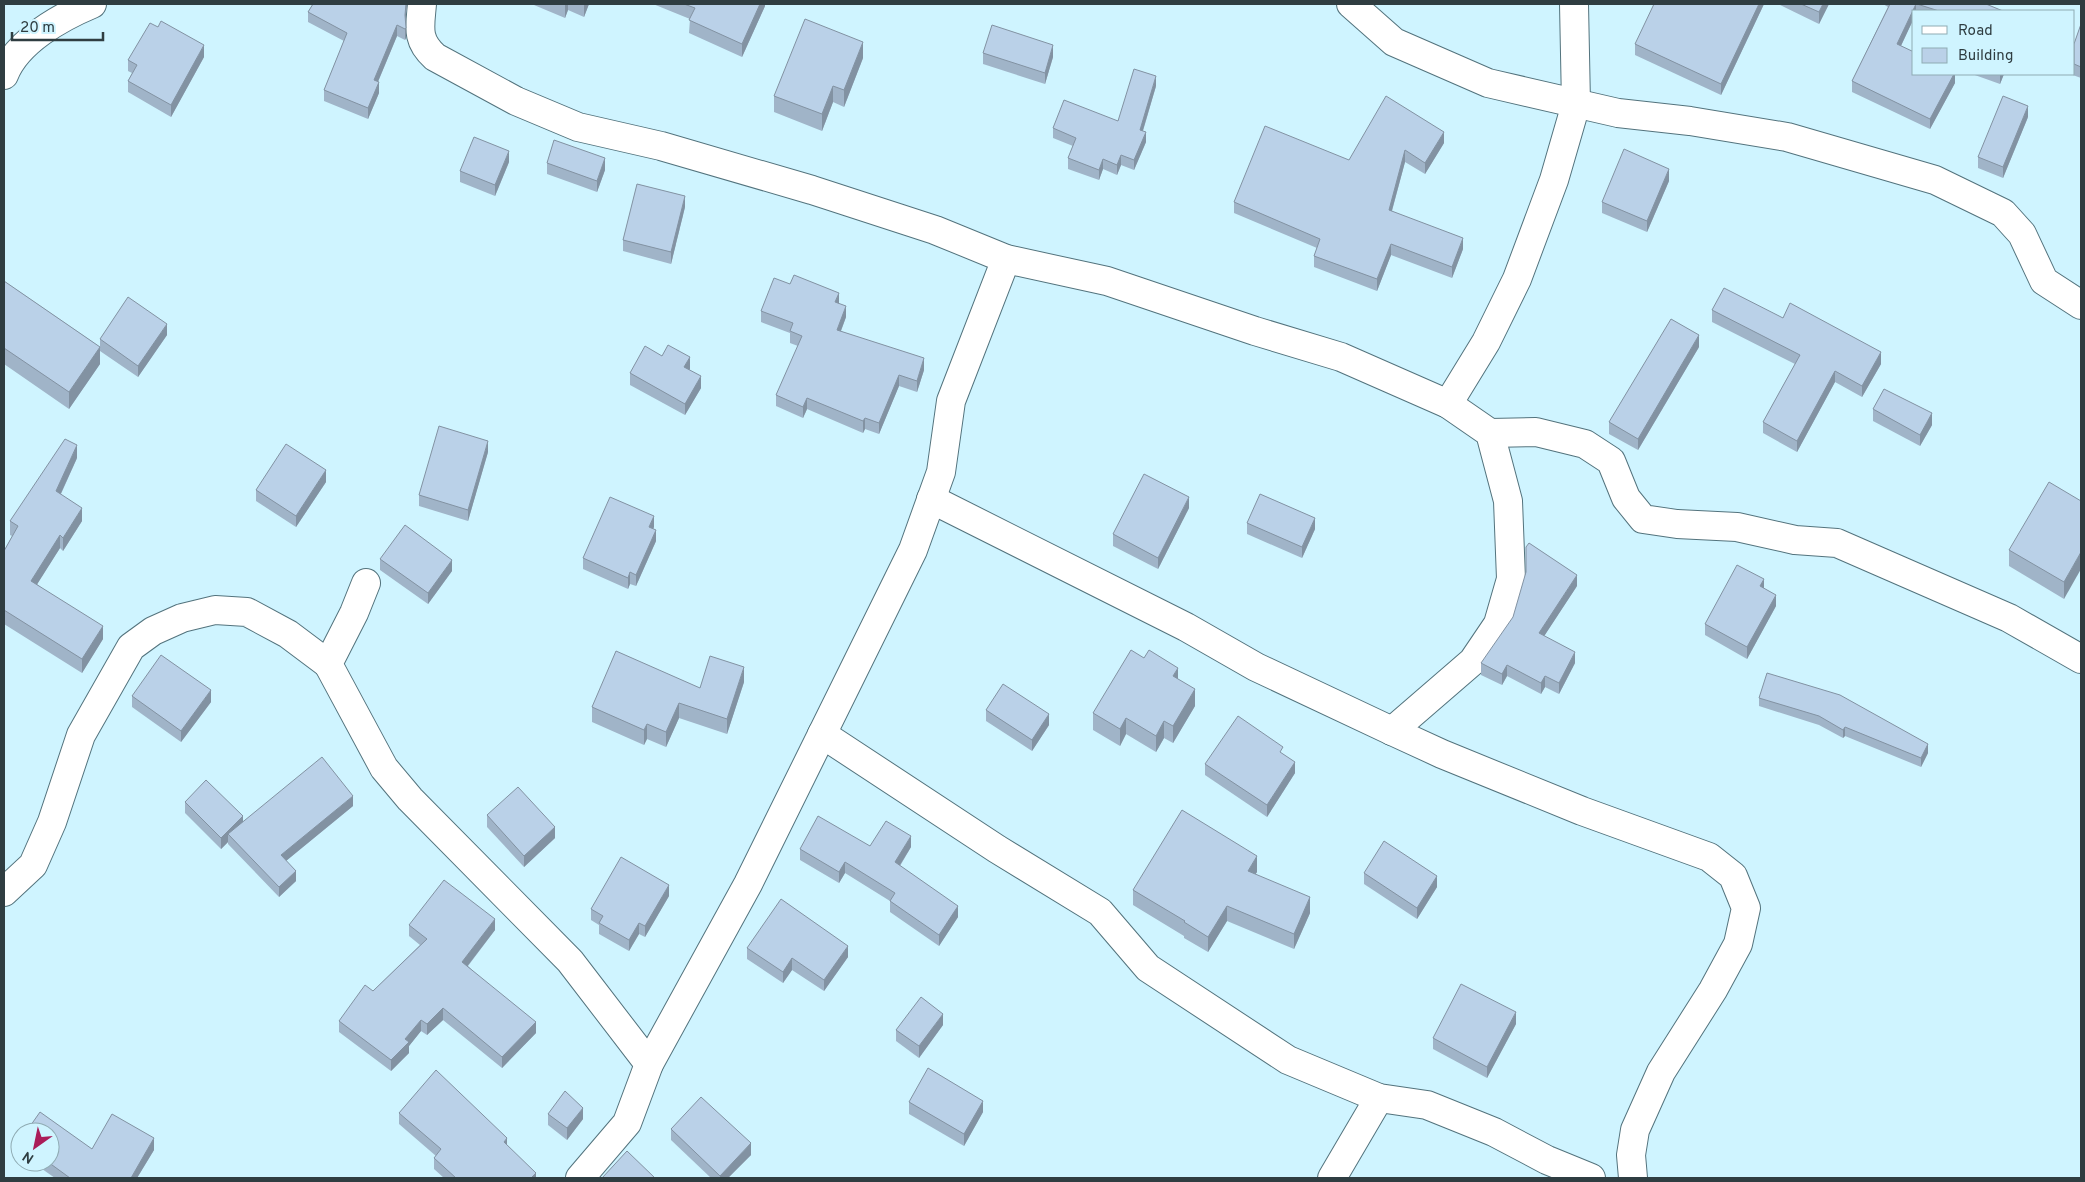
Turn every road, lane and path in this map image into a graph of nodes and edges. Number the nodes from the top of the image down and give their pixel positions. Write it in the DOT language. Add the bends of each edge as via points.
graph roads {
  1 [pos="92,4"];
  2 [pos="422,4"];
  3 [pos="1351,4"];
  4 [pos="1574,4"];
  5 [pos="5,68"];
  6 [pos="1576,104"];
  7 [pos="1006,259"];
  8 [pos="2081,305"];
  9 [pos="1448,404"];
  10 [pos="1490,433"];
  11 [pos="931,499"];
  12 [pos="366,583"];
  13 [pos="2081,659"];
  14 [pos="328,664"];
  15 [pos="1392,731"];
  16 [pos="822,734"];
  17 [pos="4,892"];
  18 [pos="649,1064"];
  19 [pos="1379,1098"];
  20 [pos="580,1178"];
  21 [pos="1332,1178"];
  22 [pos="1590,1178"];
  23 [pos="1634,1178"];
  1 -- 5 [label="street" via="64,16 20,49"];
  2 -- 7 [label="street" via="419,27 424,47 451,66 516,101 578,127 661,146 812,190 935,230"];
  3 -- 6 [label="street" via="1394,42 1411,50 1488,83"];
  4 -- 6 [label="street"];
  6 -- 8 [label="street" via="1787,137 1935,180 2003,213 2022,234 2044,281"];
  6 -- 9 [label="street" via="1554,180 1517,279 1486,342"];
  7 -- 9 [label="street" via="1107,281 1341,357"];
  7 -- 11 [label="street" via="951,401 941,472"];
  9 -- 10 [label="street"];
  10 -- 13 [label="street" via="1536,432 1584,444 1610,461 1626,498 1643,519 1737,527 1795,540 1837,543 2009,618"];
  10 -- 15 [label="street" via="1508,501 1511,579 1498,624 1473,661"];
  11 -- 15 [label="street" via="1186,627 1256,667"];
  11 -- 16 [label="street" via="913,550"];
  12 -- 14 [label="street"];
  14 -- 17 [label="street" via="288,634 247,612 215,610 182,618 153,631 132,647 81,735 52,822 33,865"];
  14 -- 18 [label="street" via="384,768 410,799 570,961"];
  15 -- 23 [label="street" via="1582,811 1709,858 1733,876 1746,908 1738,944 1661,1072 1634,1130 1631,1156"];
  16 -- 18 [label="street" via="748,884"];
  16 -- 19 [label="street" via="1100,912 1148,968 1288,1060"];
  18 -- 20 [label="street" via="627,1123"];
  19 -- 21 [label="street"];
  19 -- 22 [label="street" via="1427,1105 1494,1132"];
}
